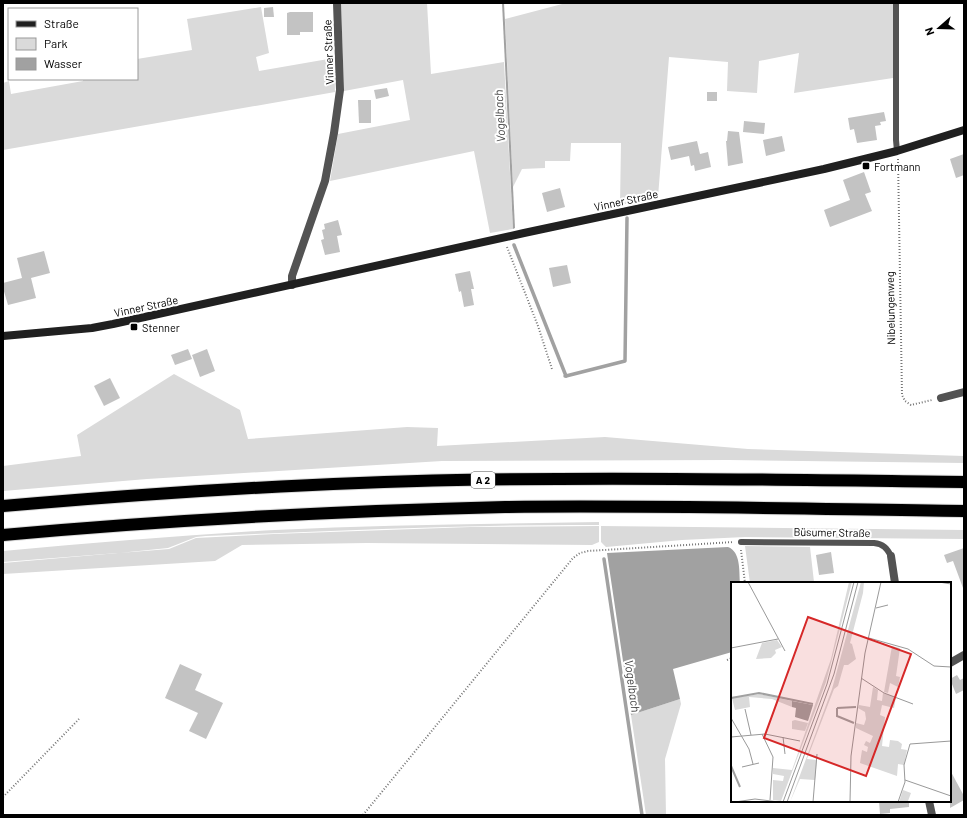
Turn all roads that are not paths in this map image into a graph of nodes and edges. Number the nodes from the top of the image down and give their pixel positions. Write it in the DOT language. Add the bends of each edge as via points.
graph roads {
  1 [pos="337,3"];
  2 [pos="896,3"];
  3 [pos="964,130"];
  4 [pos="898,151"];
  5 [pos="292,285"];
  6 [pos="3,336"];
  7 [pos="964,392"];
  8 [pos="942,398"];
  9 [pos="964,482"];
  10 [pos="3,506"];
  11 [pos="964,511"];
  12 [pos="3,535"];
  13 [pos="740,542"];
  14 [pos="891,556"];
  15 [pos="895,582"];
  16 [pos="964,655"];
  17 [pos="951,662"];
  18 [pos="929,802"];
  19 [pos="932,815"];
  1 -- 5 [label="street, Vinner Straße" via="340,90 334,133 325,182 292,276"];
  2 -- 4 [label="lane"];
  3 -- 4 [label="street, Vinner Straße"];
  4 -- 5 [label="street, Vinner Straße"];
  5 -- 6 [label="street, Vinner Straße" via="92,328"];
  7 -- 8 [label="street"];
  9 -- 10 [label="highway, A 2" via="455,480 250,488"];
  11 -- 12 [label="highway" via="485,508 182,520"];
  13 -- 14 [label="lane, Büsumer Straße" via="874,543 884,546"];
  14 -- 15 [label="street, Büsumer Straße"];
  16 -- 17 [label="street"];
  18 -- 19 [label="street"];
}
